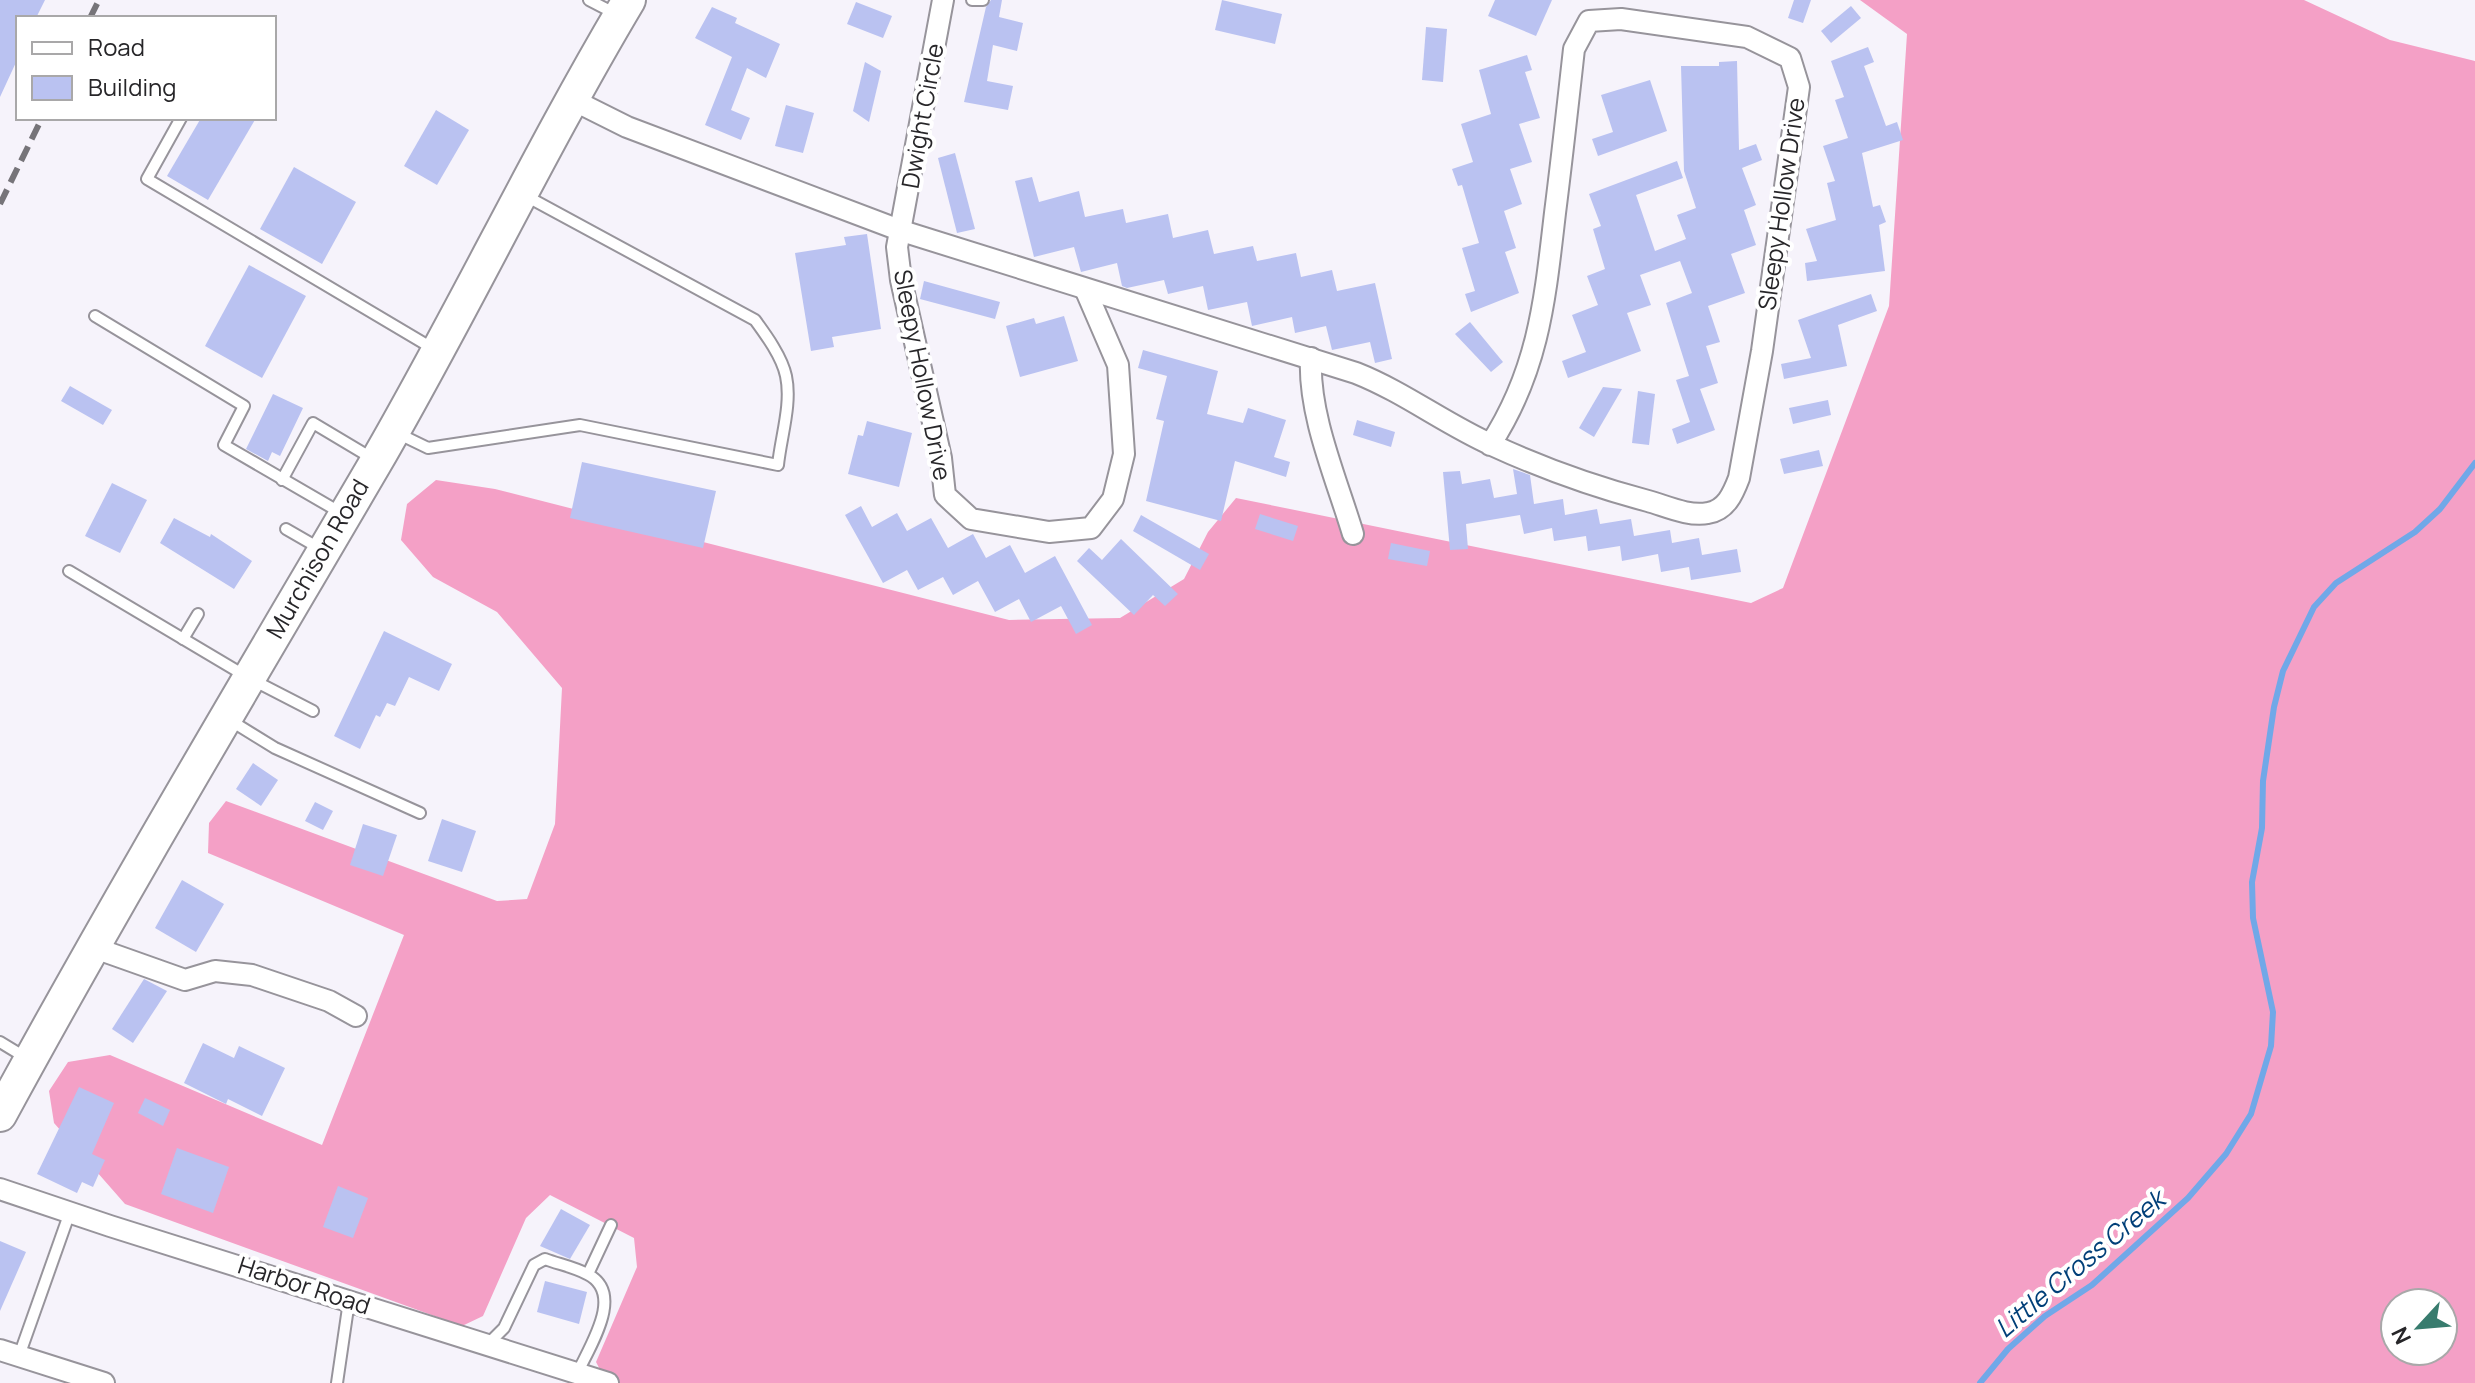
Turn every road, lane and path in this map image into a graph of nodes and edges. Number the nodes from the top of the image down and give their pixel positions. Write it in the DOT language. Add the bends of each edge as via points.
graph roads {
  1 [pos="589,0"];
  2 [pos="943,0"];
  3 [pos="972,0"];
  4 [pos="983,0"];
  5 [pos="625,8"];
  6 [pos="573,100"];
  7 [pos="180,120"];
  8 [pos="520,193"];
  9 [pos="902,231"];
  10 [pos="1086,291"];
  11 [pos="95,316"];
  12 [pos="437,351"];
  13 [pos="1311,358"];
  14 [pos="393,431"];
  15 [pos="1490,445"];
  16 [pos="376,461"];
  17 [pos="282,480"];
  18 [pos="344,515"];
  19 [pos="286,529"];
  20 [pos="1353,534"];
  21 [pos="323,550"];
  22 [pos="69,571"];
  23 [pos="198,614"];
  24 [pos="183,639"];
  25 [pos="249,678"];
  26 [pos="313,711"];
  27 [pos="226,718"];
  28 [pos="420,813"];
  29 [pos="92,947"];
  30 [pos="356,1016"];
  31 [pos="0,1042"];
  32 [pos="30,1060"];
  33 [pos="0,1115"];
  34 [pos="0,1189"];
  35 [pos="70,1212"];
  36 [pos="611,1225"];
  37 [pos="588,1274"];
  38 [pos="349,1301"];
  39 [pos="487,1345"];
  40 [pos="10,1353"];
  41 [pos="577,1374"];
  42 [pos="104,1383"];
  43 [pos="337,1383"];
  44 [pos="608,1383"];
  1 -- 5 [label="lane"];
  2 -- 9 [label="street, Dwight Circle"];
  3 -- 4 [label="lane"];
  5 -- 6 [label="main road, Murchison Road"];
  6 -- 8 [label="main road, Murchison Road"];
  6 -- 9 [label="street, Sleepy Hollow Drive" via="627,127"];
  7 -- 12 [label="lane" via="147,179"];
  8 -- 12 [label="main road, Murchison Road"];
  8 -- 14 [label="lane" via="755,320 786,375 778,465 580,425 428,448"];
  9 -- 10 [label="street, Sleepy Hollow Drive"];
  9 -- 10 [label="street, Sleepy Hollow Drive" via="897,247 901,280 945,495 971,519 1049,532 1091,528 1113,499 1124,454 1118,365"];
  10 -- 13 [label="street, Sleepy Hollow Drive"];
  11 -- 17 [label="lane" via="244,406 224,445"];
  12 -- 14 [label="main road, Murchison Road"];
  13 -- 15 [label="street, Sleepy Hollow Drive" via="1388,386"];
  13 -- 20 [label="street" via="1316,412"];
  14 -- 16 [label="main road, Murchison Road"];
  15 -- 15 [label="street, Sleepy Hollow Drive" via="1614,492 1694,513 1710,513 1731,497 1762,351 1799,87 1790,58 1747,37 1621,19 1589,21 1574,49 1544,310 1518,396"];
  16 -- 17 [label="lane" via="313,423"];
  16 -- 18 [label="main road, Murchison Road"];
  17 -- 18 [label="lane"];
  18 -- 21 [label="main road, Murchison Road"];
  19 -- 21 [label="lane"];
  21 -- 25 [label="main road, Murchison Road"];
  22 -- 24 [label="lane"];
  23 -- 24 [label="lane"];
  24 -- 25 [label="lane"];
  25 -- 26 [label="lane"];
  25 -- 27 [label="main road, Murchison Road"];
  27 -- 28 [label="lane" via="275,748"];
  27 -- 29 [label="main road, Murchison Road"];
  29 -- 30 [label="street" via="185,980 215,971 252,975 329,1001"];
  29 -- 32 [label="main road, Murchison Road"];
  31 -- 32 [label="lane"];
  32 -- 33 [label="main road, Murchison Road"];
  34 -- 35 [label="street, Harbor Road"];
  35 -- 38 [label="street, Harbor Road"];
  35 -- 40 [label="lane"];
  36 -- 37 [label="lane"];
  37 -- 39 [label="lane" via="540,1260 504,1328"];
  37 -- 41 [label="lane" via="601,1286 604,1313"];
  38 -- 39 [label="street, Harbor Road"];
  38 -- 43 [label="lane"];
  39 -- 41 [label="street, Harbor Road"];
  40 -- 42 [label="street"];
  41 -- 44 [label="street, Harbor Road"];
}
